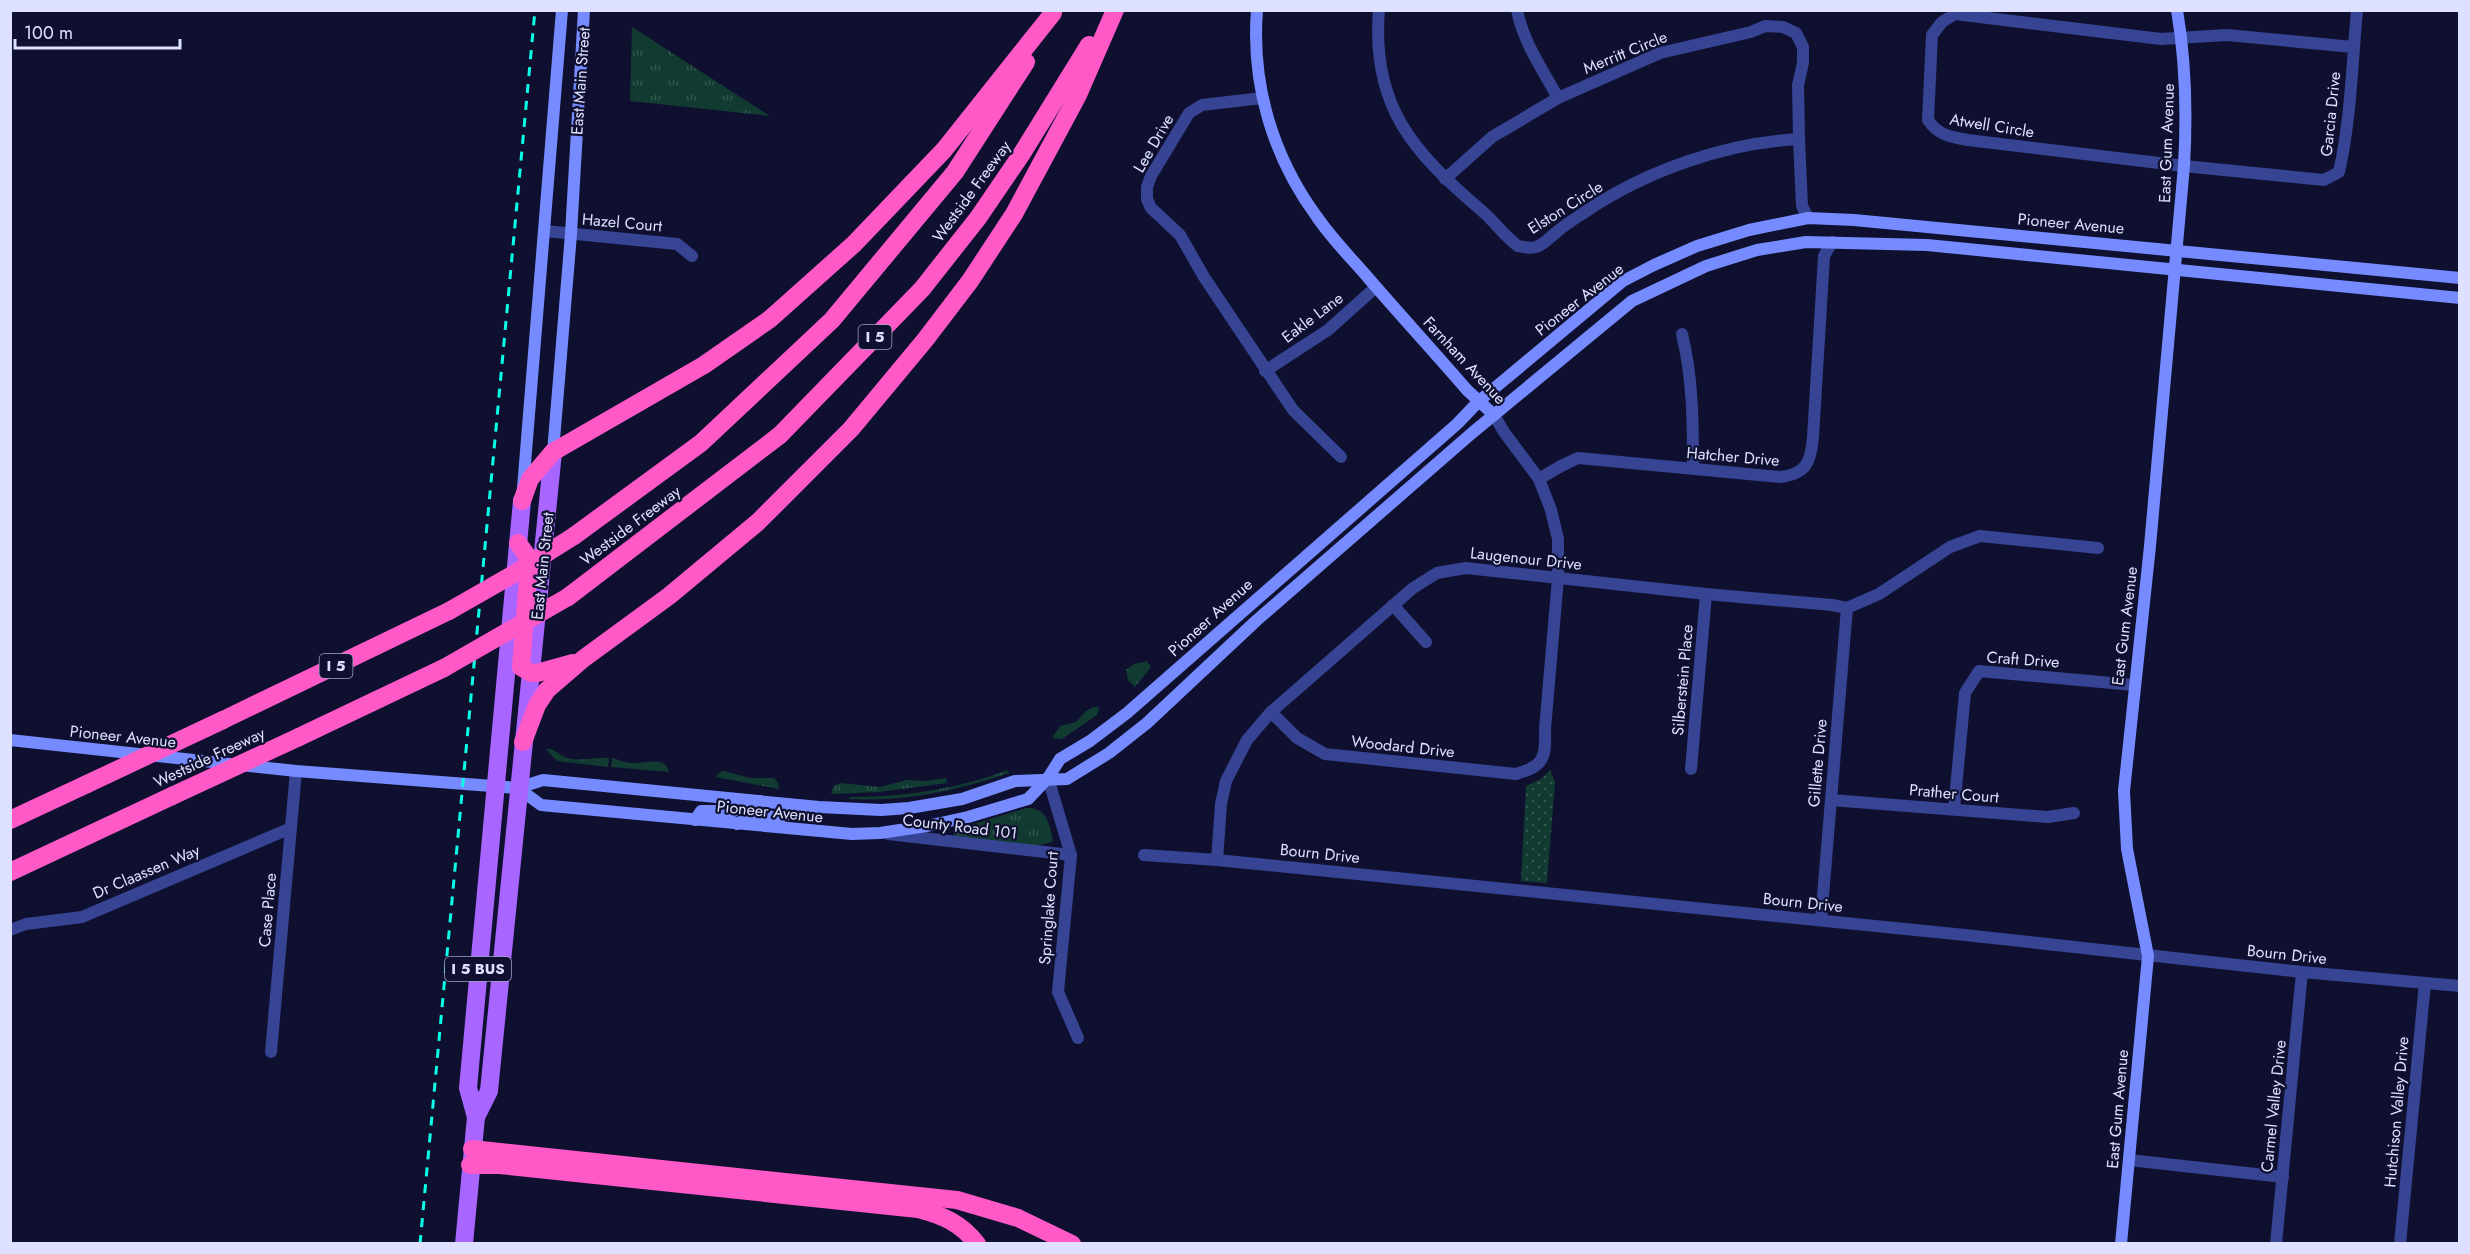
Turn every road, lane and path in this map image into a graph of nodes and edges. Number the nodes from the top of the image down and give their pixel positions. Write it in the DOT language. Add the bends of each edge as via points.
graph roads {
  1 [pos="562,10"];
  2 [pos="584,10"];
  3 [pos="1110,10"];
  4 [pos="1115,10"];
  5 [pos="1257,10"];
  6 [pos="1379,10"];
  7 [pos="1517,10"];
  8 [pos="2177,10"];
  9 [pos="2356,10"];
  10 [pos="1054,12"];
  11 [pos="2181,38"];
  12 [pos="2353,47"];
  13 [pos="1262,98"];
  14 [pos="1558,98"];
  15 [pos="1798,139"];
  16 [pos="2184,166"];
  17 [pos="1445,179"];
  18 [pos="1808,218"];
  19 [pos="545,231"];
  20 [pos="571,234"];
  21 [pos="1832,242"];
  22 [pos="2177,249"];
  23 [pos="692,255"];
  24 [pos="2174,270"];
  25 [pos="2460,278"];
  26 [pos="1376,287"];
  27 [pos="2460,298"];
  28 [pos="1683,334"];
  29 [pos="1265,371"];
  30 [pos="1479,401"];
  31 [pos="1494,415"];
  32 [pos="553,452"];
  33 [pos="1341,457"];
  34 [pos="1693,469"];
  35 [pos="1539,479"];
  36 [pos="522,501"];
  37 [pos="518,543"];
  38 [pos="2098,548"];
  39 [pos="1558,578"];
  40 [pos="1706,594"];
  41 [pos="1393,605"];
  42 [pos="1847,608"];
  43 [pos="1238,613"];
  44 [pos="1426,642"];
  45 [pos="583,659"];
  46 [pos="531,673"];
  47 [pos="2134,685"];
  48 [pos="1170,701"];
  49 [pos="1271,712"];
  50 [pos="10,740"];
  51 [pos="523,742"];
  52 [pos="1542,761"];
  53 [pos="1691,769"];
  54 [pos="296,771"];
  55 [pos="1048,778"];
  56 [pos="494,786"];
  57 [pos="518,788"];
  58 [pos="1831,800"];
  59 [pos="760,801"];
  60 [pos="796,805"];
  61 [pos="1954,809"];
  62 [pos="2074,813"];
  63 [pos="10,820"];
  64 [pos="695,820"];
  65 [pos="737,824"];
  66 [pos="291,828"];
  67 [pos="880,833"];
  68 [pos="1071,855"];
  69 [pos="1144,855"];
  70 [pos="1217,860"];
  71 [pos="10,872"];
  72 [pos="1821,920"];
  73 [pos="10,930"];
  74 [pos="2148,956"];
  75 [pos="2302,972"];
  76 [pos="478,973"];
  77 [pos="2425,983"];
  78 [pos="2460,986"];
  79 [pos="1078,1038"];
  80 [pos="493,1041"];
  81 [pos="271,1052"];
  82 [pos="476,1117"];
  83 [pos="471,1157"];
  84 [pos="2129,1160"];
  85 [pos="2283,1177"];
  86 [pos="464,1244"];
  87 [pos="977,1244"];
  88 [pos="1072,1244"];
  89 [pos="2121,1244"];
  90 [pos="2276,1244"];
  91 [pos="2400,1244"];
  1 -- 19 [label="main road, East Main Street"];
  2 -- 20 [label="main road, East Main Street"];
  3 -- 71 [label="highway, Westside Freeway / I 5, bridge" via="1064,89 978,218 922,289 780,435 568,597 444,668"];
  4 -- 45 [label="highway" via="1078,95 1014,214 918,349 851,429 758,522 669,596"];
  5 -- 13 [label="main road, Farnham Avenue"];
  6 -- 17 [label="street, Elston Circle" via="1378,48 1385,89 1425,159"];
  7 -- 14 [label="street" via="1530,46"];
  8 -- 11 [label="main road, East Gum Avenue"];
  9 -- 12 [label="street, Garcia Drive"];
  10 -- 32 [label="highway" via="944,150 855,244 770,319 704,365"];
  10 -- 63 [label="highway, Westside Freeway / I 5, bridge" via="1018,77 955,172 832,320 701,443 573,536 449,611"];
  11 -- 12 [label="street" via="2227,35"];
  11 -- 16 [label="main road, East Gum Avenue" via="2187,117"];
  11 -- 16 [label="street, Atwell Circle" via="2161,39 1954,14 1932,35 1928,120 1936,131 1950,138"];
  12 -- 16 [label="street, Garcia Drive" via="2339,172 2324,180"];
  13 -- 26 [label="main road, Farnham Avenue" via="1293,181 1318,219"];
  13 -- 29 [label="street, Lee Drive" via="1202,105 1189,113 1147,187 1147,199 1151,208 1180,235"];
  14 -- 15 [label="street, Merritt Circle" via="1660,53 1765,26 1782,27 1796,33 1803,47"];
  14 -- 17 [label="street, Merritt Circle" via="1492,137"];
  15 -- 17 [label="street, Elston Circle" via="1697,159 1646,178 1592,207 1534,248 1518,246"];
  15 -- 18 [label="street, Merritt Circle" via="1802,206"];
  16 -- 22 [label="main road, East Gum Avenue"];
  18 -- 22 [label="main road, Pioneer Avenue"];
  18 -- 30 [label="main road, Pioneer Avenue" via="1697,246 1623,282"];
  19 -- 20 [label="street, Hazel Court"];
  19 -- 36 [label="main road, East Main Street"];
  20 -- 23 [label="street, Hazel Court" via="676,244"];
  20 -- 32 [label="main road, East Main Street"];
  21 -- 24 [label="main road, Pioneer Avenue" via="1927,245"];
  21 -- 31 [label="main road, Pioneer Avenue" via="1757,250 1663,284 1632,301"];
  21 -- 34 [label="street, Hatcher Drive" via="1824,256 1812,446 1805,467 1792,476 1780,477"];
  22 -- 24 [label="main road, East Gum Avenue"];
  22 -- 25 [label="main road, Pioneer Avenue"];
  24 -- 27 [label="main road, Pioneer Avenue"];
  24 -- 47 [label="main road, East Gum Avenue"];
  26 -- 29 [label="street, Eakle Lane" via="1328,330"];
  26 -- 30 [label="main road, Farnham Avenue"];
  28 -- 34 [label="street" via="1691,380"];
  29 -- 33 [label="street, Lee Drive" via="1293,410"];
  30 -- 31 [label="main road, Farnham Avenue"];
  30 -- 43 [label="main road, Pioneer Avenue"];
  31 -- 35 [label="street, Farnham Avenue"];
  31 -- 48 [label="main road, Pioneer Avenue" via="1257,620"];
  32 -- 36 [label="highway" via="530,479"];
  32 -- 46 [label="main road, East Main Street"];
  34 -- 35 [label="street, Hatcher Drive" via="1578,458"];
  35 -- 39 [label="street, Farnham Avenue" via="1556,524"];
  36 -- 37 [label="main road, East Main Street"];
  37 -- 46 [label="highway" via="529,566 520,662"];
  37 -- 56 [label="main road, East Main Street"];
  38 -- 42 [label="street" via="1980,536 1950,547 1879,594"];
  39 -- 40 [label="street, Laugenour Drive"];
  39 -- 41 [label="street, Laugenour Drive" via="1466,568 1446,570 1425,579"];
  39 -- 52 [label="street, Farnham Avenue"];
  40 -- 42 [label="street, Laugenour Drive"];
  40 -- 53 [label="street, Silberstein Place"];
  41 -- 44 [label="street"];
  41 -- 49 [label="street, Laugenour Drive"];
  42 -- 58 [label="street, Gillette Drive"];
  43 -- 48 [label="main road" via="1241,627 1175,686"];
  43 -- 55 [label="main road, Pioneer Avenue" via="1127,713 1060,759"];
  45 -- 46 [label="highway"];
  45 -- 51 [label="highway" via="542,697"];
  46 -- 51 [label="main road, East Main Street / I 5 BUS"];
  47 -- 61 [label="street, Craft Drive" via="1979,671 1965,693"];
  47 -- 74 [label="main road, East Gum Avenue" via="2124,814"];
  48 -- 55 [label="main road, Pioneer Avenue" via="1109,753 1067,779"];
  49 -- 52 [label="street, Woodard Drive" via="1310,747 1334,755 1516,774 1532,770"];
  49 -- 70 [label="street, Laugenour Drive" via="1247,740 1226,780"];
  50 -- 54 [label="main road, Pioneer Avenue"];
  51 -- 57 [label="main road, East Main Street / I 5 BUS"];
  54 -- 56 [label="main road, Pioneer Avenue"];
  54 -- 66 [label="street, Case Place"];
  55 -- 60 [label="main road, Pioneer Avenue" via="1016,781 962,799 909,807 852,809"];
  55 -- 67 [label="main road, Pioneer Avenue" via="1028,799 968,817"];
  55 -- 68 [label="street, Springlake Court"];
  56 -- 57 [label="main road, Pioneer Avenue"];
  56 -- 76 [label="main road, East Main Street / I 5 BUS"];
  57 -- 59 [label="main road, Pioneer Avenue" via="543,780"];
  57 -- 64 [label="main road, Pioneer Avenue" via="541,805"];
  57 -- 80 [label="main road, East Main Street / I 5 BUS"];
  58 -- 61 [label="street, Prather Court"];
  58 -- 72 [label="street, Gillette Drive"];
  59 -- 60 [label="main road, Pioneer Avenue"];
  59 -- 64 [label="main road" via="734,811 701,811"];
  60 -- 65 [label="main road" via="783,817 751,816"];
  61 -- 62 [label="street, Prather Court" via="2048,817"];
  64 -- 65 [label="main road, Pioneer Avenue"];
  65 -- 67 [label="main road, Pioneer Avenue"];
  66 -- 73 [label="street, Dr Claassen Way" via="82,916"];
  66 -- 81 [label="street, Case Place"];
  67 -- 68 [label="street, County Road 101"];
  68 -- 79 [label="street, Springlake Court" via="1058,992"];
  69 -- 70 [label="street, Bourn Drive"];
  70 -- 72 [label="street, Bourn Drive"];
  72 -- 74 [label="street, Bourn Drive"];
  74 -- 75 [label="street, Bourn Drive"];
  74 -- 84 [label="main road, East Gum Avenue"];
  75 -- 77 [label="street, Bourn Drive"];
  75 -- 85 [label="street, Carmel Valley Drive"];
  76 -- 80 [label="main road" via="484,1000 481,1028"];
  76 -- 82 [label="main road, East Main Street / I 5 BUS" via="468,1088"];
  77 -- 78 [label="street, Bourn Drive"];
  77 -- 91 [label="street, Hutchison Valley Drive"];
  80 -- 82 [label="main road, East Main Street / I 5 BUS" via="489,1091"];
  82 -- 83 [label="main road, East Main Street / I 5 BUS"];
  83 -- 86 [label="main road, East Main Street / I 5 BUS"];
  83 -- 87 [label="highway" via="500,1165 918,1209 941,1215 967,1230"];
  83 -- 88 [label="highway" via="957,1200 1018,1218"];
  84 -- 85 [label="street"];
  84 -- 89 [label="main road, East Gum Avenue"];
  85 -- 90 [label="street, Carmel Valley Drive"];
}
